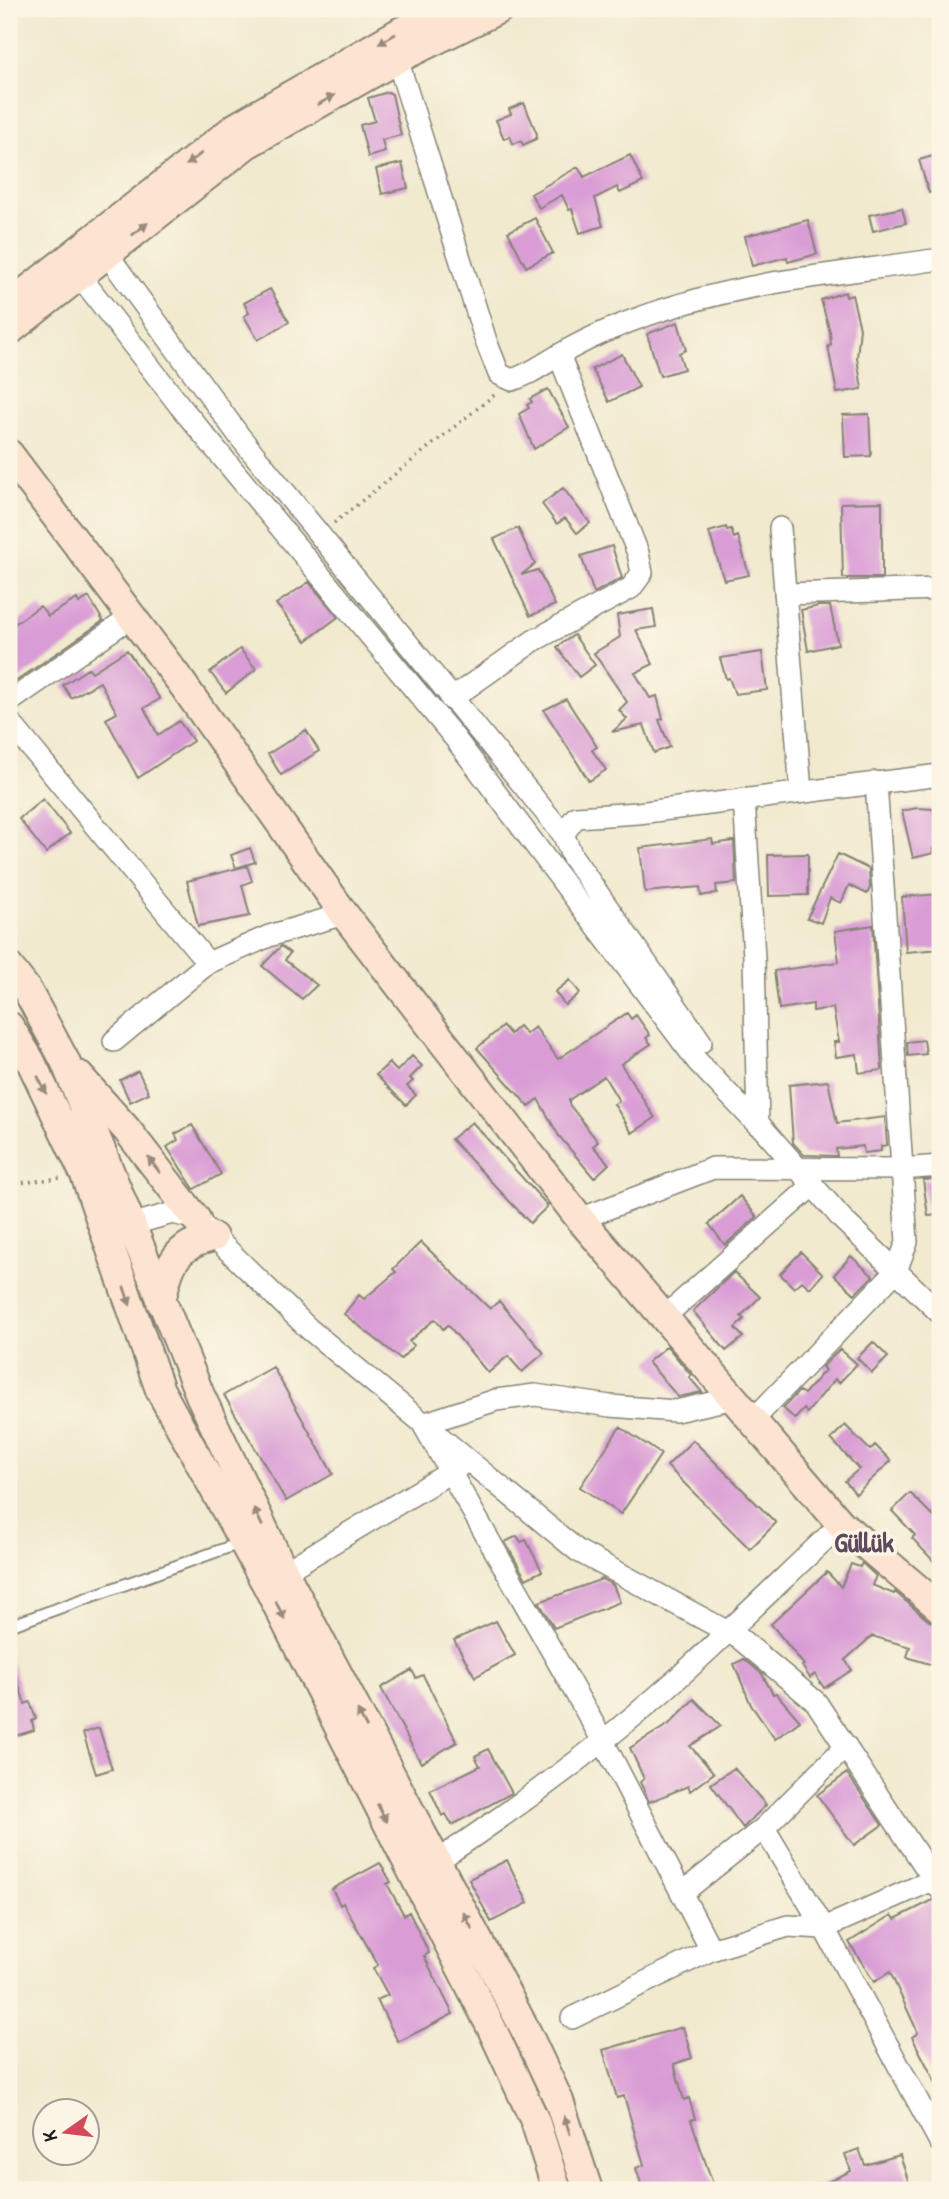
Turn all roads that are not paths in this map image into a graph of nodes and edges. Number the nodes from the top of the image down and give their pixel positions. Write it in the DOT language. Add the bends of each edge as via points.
graph roads {
  1 [pos="448,9"];
  2 [pos="499,9"];
  3 [pos="397,60"];
  4 [pos="107,254"];
  5 [pos="940,259"];
  6 [pos="80,276"];
  7 [pos="9,305"];
  8 [pos="9,331"];
  9 [pos="559,355"];
  10 [pos="9,454"];
  11 [pos="780,528"];
  12 [pos="940,589"];
  13 [pos="785,594"];
  14 [pos="131,617"];
  15 [pos="452,699"];
  16 [pos="9,702"];
  17 [pos="9,721"];
  18 [pos="940,775"];
  19 [pos="876,782"];
  20 [pos="801,792"];
  21 [pos="744,799"];
  22 [pos="563,834"];
  23 [pos="344,914"];
  24 [pos="208,964"];
  25 [pos="9,967"];
  26 [pos="9,1026"];
  27 [pos="114,1041"];
  28 [pos="65,1061"];
  29 [pos="758,1125"];
  30 [pos="940,1166"];
  31 [pos="797,1169"];
  32 [pos="901,1169"];
  33 [pos="812,1186"];
  34 [pos="580,1219"];
  35 [pos="205,1228"];
  36 [pos="119,1235"];
  37 [pos="896,1271"];
  38 [pos="161,1302"];
  39 [pos="940,1313"];
  40 [pos="664,1317"];
  41 [pos="734,1398"];
  42 [pos="753,1420"];
  43 [pos="423,1424"];
  44 [pos="470,1462"];
  45 [pos="449,1472"];
  46 [pos="841,1524"];
  47 [pos="243,1542"];
  48 [pos="284,1572"];
  49 [pos="940,1608"];
  50 [pos="9,1626"];
  51 [pos="727,1631"];
  52 [pos="603,1741"];
  53 [pos="846,1746"];
  54 [pos="764,1828"];
  55 [pos="437,1861"];
  56 [pos="938,1884"];
  57 [pos="682,1893"];
  58 [pos="824,1928"];
  59 [pos="711,1950"];
  60 [pos="572,2018"];
  61 [pos="940,2142"];
  62 [pos="557,2190"];
  63 [pos="588,2190"];
  1 -- 7 [label="street, one-way" via="236,127"];
  2 -- 3 [label="street"];
  4 -- 3 [label="street, one-way" via="247,145"];
  3 -- 9 [label="street" via="499,374 512,380 535,372"];
  4 -- 6 [label="street"];
  4 -- 15 [label="street" via="240,437"];
  5 -- 9 [label="street" via="790,281 683,303"];
  6 -- 8 [label="street"];
  6 -- 29 [label="street" via="180,406 454,737 698,1062"];
  9 -- 15 [label="street" via="634,541 642,573 631,589 533,641"];
  10 -- 14 [label="street"];
  11 -- 13 [label="street"];
  12 -- 13 [label="street"];
  13 -- 20 [label="street"];
  14 -- 16 [label="street"];
  14 -- 23 [label="street"];
  15 -- 22 [label="street"];
  17 -- 24 [label="street"];
  18 -- 19 [label="street"];
  19 -- 20 [label="street"];
  19 -- 32 [label="street"];
  20 -- 21 [label="street"];
  21 -- 22 [label="street" via="576,817"];
  21 -- 29 [label="street"];
  22 -- 29 [label="street" via="572,856"];
  23 -- 24 [label="street" via="269,936"];
  23 -- 34 [label="street"];
  24 -- 27 [label="street"];
  25 -- 28 [label="street" via="27,990"];
  26 -- 36 [label="street, one-way"];
  35 -- 28 [label="street, one-way"];
  28 -- 36 [label="street"];
  29 -- 31 [label="street"];
  30 -- 32 [label="street"];
  31 -- 32 [label="street"];
  31 -- 33 [label="street"];
  31 -- 34 [label="street" via="713,1168"];
  32 -- 37 [label="street" via="906,1242"];
  33 -- 37 [label="street"];
  33 -- 40 [label="street"];
  34 -- 40 [label="street"];
  35 -- 36 [label="street" via="173,1213"];
  35 -- 38 [label="street" via="168,1268"];
  35 -- 43 [label="street" via="309,1329"];
  36 -- 38 [label="street"];
  36 -- 47 [label="street, one-way" via="160,1390"];
  37 -- 39 [label="street"];
  37 -- 42 [label="street"];
  48 -- 38 [label="street, one-way"];
  40 -- 41 [label="street"];
  41 -- 42 [label="street"];
  41 -- 43 [label="street" via="676,1411 535,1395 496,1400"];
  42 -- 46 [label="street"];
  43 -- 44 [label="street"];
  43 -- 45 [label="street"];
  44 -- 45 [label="street"];
  44 -- 51 [label="street" via="578,1551"];
  45 -- 48 [label="street"];
  45 -- 52 [label="street"];
  46 -- 49 [label="street"];
  46 -- 51 [label="street"];
  47 -- 50 [label="lane"];
  47 -- 62 [label="street, one-way" via="492,2029 536,2121"];
  55 -- 48 [label="street, one-way"];
  51 -- 52 [label="street"];
  51 -- 53 [label="street" via="816,1702"];
  52 -- 55 [label="street"];
  52 -- 57 [label="street"];
  53 -- 54 [label="street"];
  53 -- 56 [label="street"];
  54 -- 57 [label="street"];
  54 -- 58 [label="street"];
  63 -- 55 [label="street, one-way" via="559,2101"];
  56 -- 58 [label="street"];
  57 -- 59 [label="street"];
  58 -- 59 [label="street" via="789,1926"];
  58 -- 61 [label="street"];
  59 -- 60 [label="street"];
}
